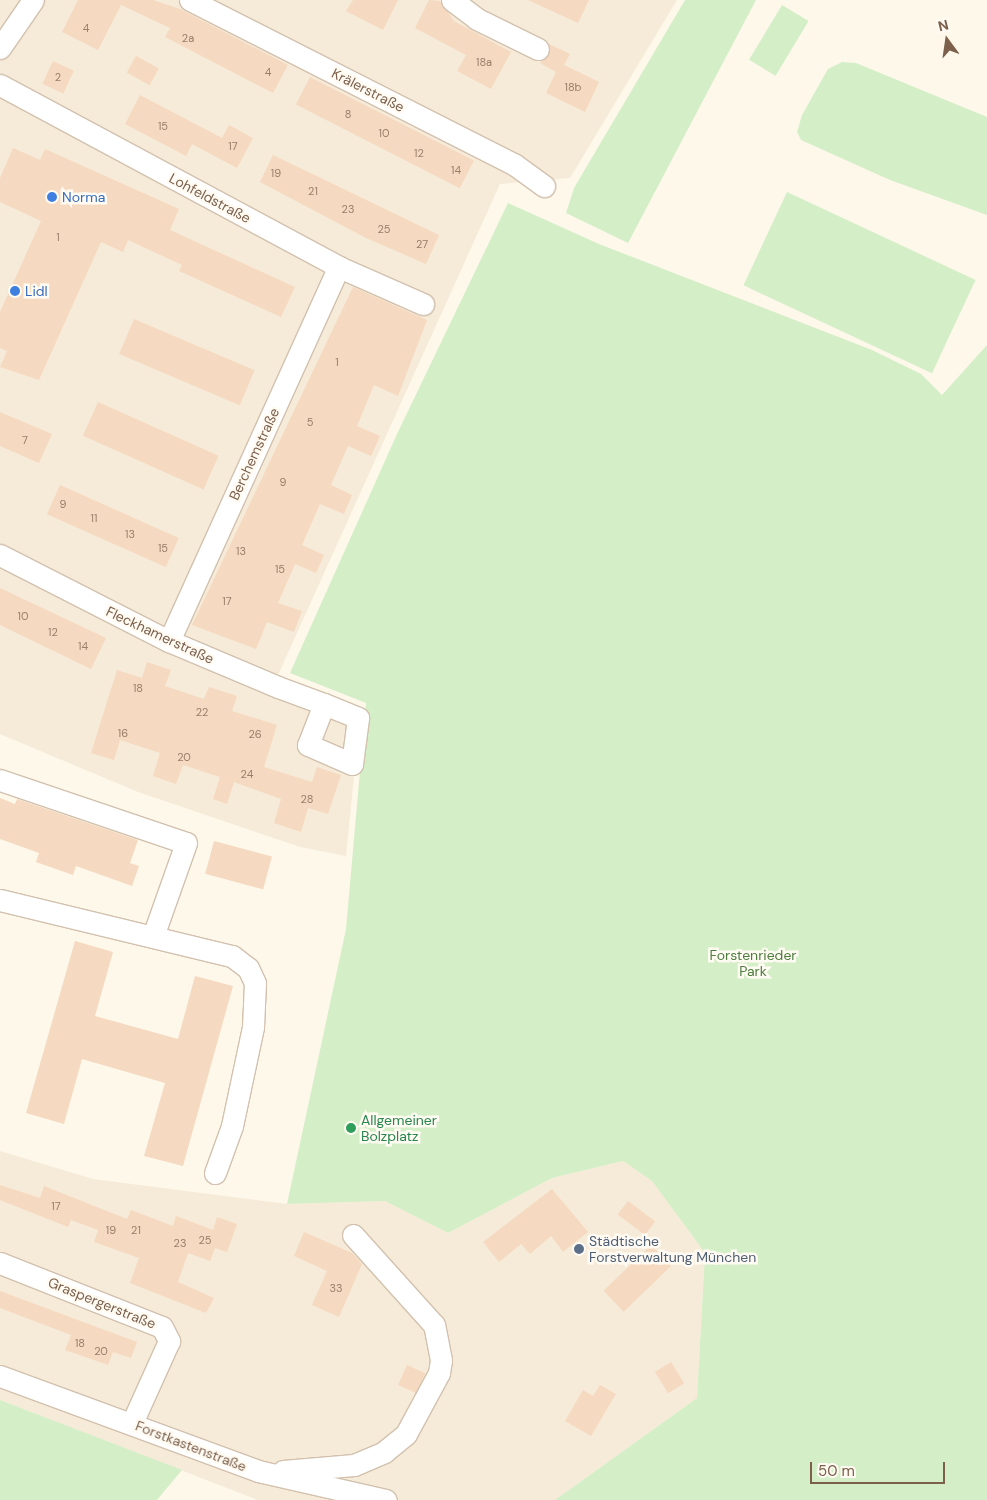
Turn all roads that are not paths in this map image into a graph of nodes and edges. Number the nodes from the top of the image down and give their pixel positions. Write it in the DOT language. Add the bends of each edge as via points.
graph roads {
  1 [pos="33,0"];
  2 [pos="190,0"];
  3 [pos="452,0"];
  4 [pos="0,48"];
  5 [pos="538,49"];
  6 [pos="0,85"];
  7 [pos="544,186"];
  8 [pos="339,267"];
  9 [pos="423,304"];
  10 [pos="0,555"];
  11 [pos="169,641"];
  12 [pos="324,704"];
  13 [pos="0,780"];
  14 [pos="0,900"];
  15 [pos="152,936"];
  16 [pos="215,1173"];
  17 [pos="353,1235"];
  18 [pos="0,1263"];
  19 [pos="0,1376"];
  20 [pos="132,1423"];
  21 [pos="268,1474"];
  22 [pos="386,1500"];
  1 -- 4 [label="street"];
  2 -- 7 [label="street, Krälerstraße" via="515,165"];
  3 -- 5 [label="street" via="477,19"];
  6 -- 8 [label="street, Lohfeldstraße"];
  8 -- 9 [label="street, Lohfeldstraße"];
  8 -- 11 [label="street, Berchemstraße"];
  10 -- 11 [label="street, Fleckhamerstraße"];
  11 -- 12 [label="street, Fleckhamerstraße"];
  13 -- 15 [label="street" via="186,843"];
  14 -- 15 [label="street"];
  15 -- 16 [label="street" via="232,956 248,968 255,983 253,1027 241,1088"];
  17 -- 21 [label="street" via="411,1293 434,1325 441,1360 438,1374 406,1434 384,1452 354,1465"];
  18 -- 20 [label="street, Graspergerstraße" via="162,1327 170,1341"];
  19 -- 20 [label="street, Forstkastenstraße"];
  20 -- 21 [label="street, Forstkastenstraße" via="171,1441"];
  21 -- 22 [label="street, Forstkastenstraße"];
}
